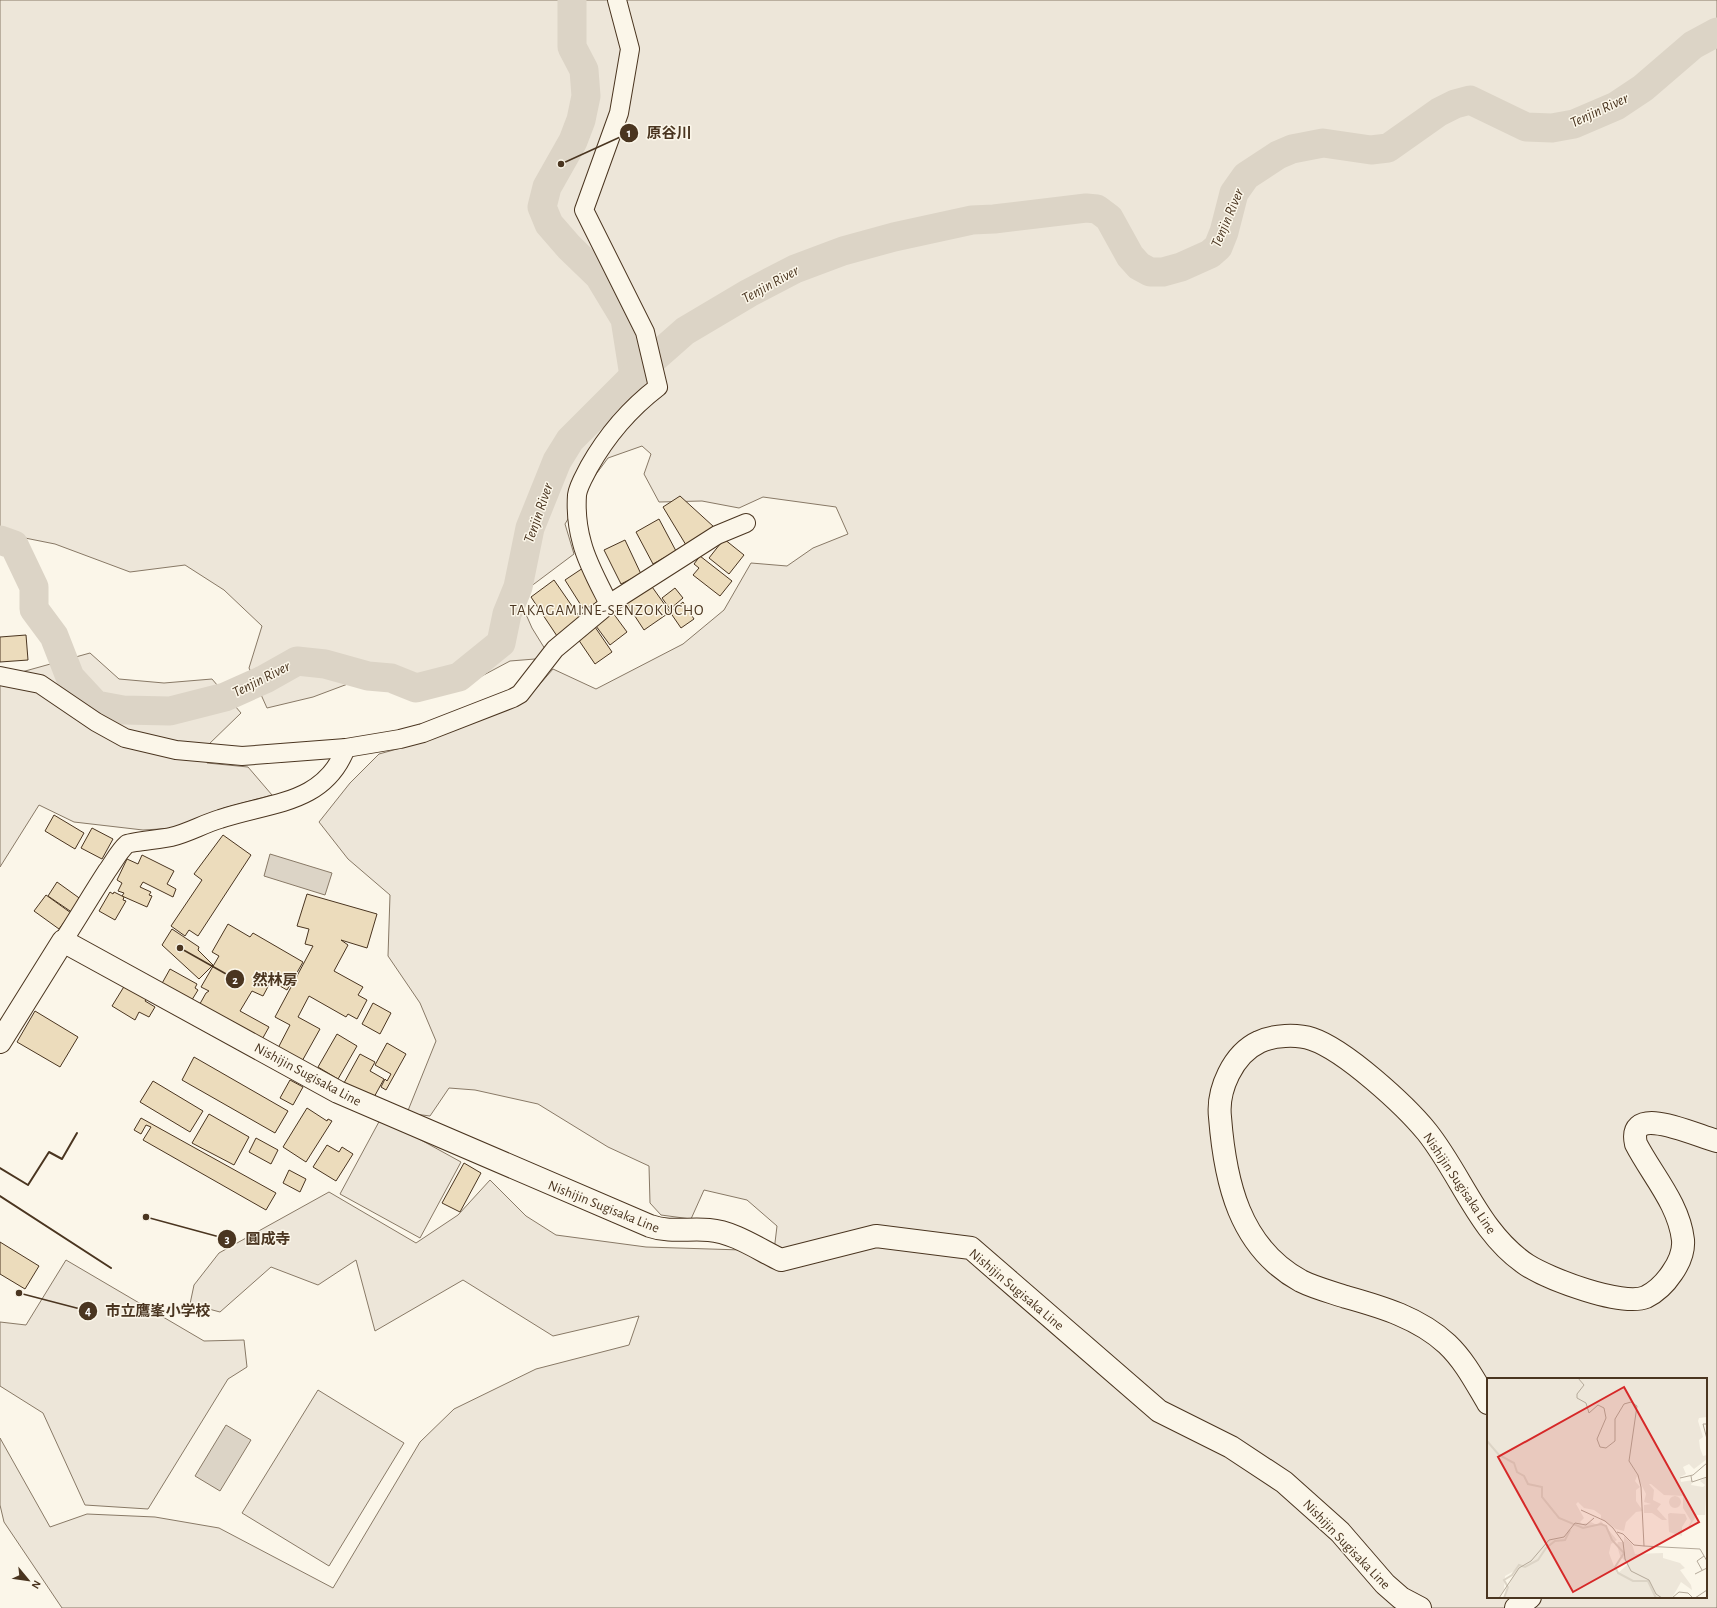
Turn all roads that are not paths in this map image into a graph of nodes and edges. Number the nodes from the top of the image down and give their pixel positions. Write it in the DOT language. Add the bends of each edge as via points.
graph roads {
  1 [pos="617,0"];
  2 [pos="746,523"];
  3 [pos="609,604"];
  4 [pos="0,676"];
  5 [pos="346,748"];
  6 [pos="63,941"];
  7 [pos="0,1042"];
  8 [pos="1717,1141"];
  9 [pos="1487,1401"];
  10 [pos="1529,1598"];
  11 [pos="1420,1608"];
  12 [pos="1516,1608"];
  1 -- 3 [label="street" via="630,49 619,113 584,210 645,332 658,387 637,404 616,427 602,446 577,494 577,515 582,544"];
  2 -- 3 [label="street" via="717,535"];
  3 -- 5 [label="street" via="555,649 520,694 513,698 423,733"];
  4 -- 5 [label="street" via="40,684 96,722 125,738 176,750 242,756"];
  5 -- 6 [label="street" via="332,773 314,790 293,800 220,819 171,837 133,841 128,844 112,864"];
  6 -- 7 [label="main road"];
  6 -- 11 [label="main road, Nishijin Sugisaka Line" via="338,1092 663,1231 710,1230 731,1236 780,1260 876,1236 971,1248 1159,1411 1231,1447 1284,1482 1340,1532 1385,1584 1401,1598"];
  8 -- 9 [label="main road, Nishijin Sugisaka Line" via="1658,1122 1645,1122 1637,1129 1634,1138 1636,1144 1673,1207 1683,1242 1682,1255 1677,1266 1659,1288 1648,1296 1626,1300 1549,1277 1516,1257 1491,1232 1442,1152 1418,1122 1374,1081 1329,1047 1310,1038 1281,1037 1257,1042 1243,1055 1223,1085 1219,1113 1230,1188 1242,1220 1255,1239 1278,1266 1301,1281 1388,1309 1430,1331 1447,1344 1463,1363"];
  10 -- 12 [label="main road"];
}
